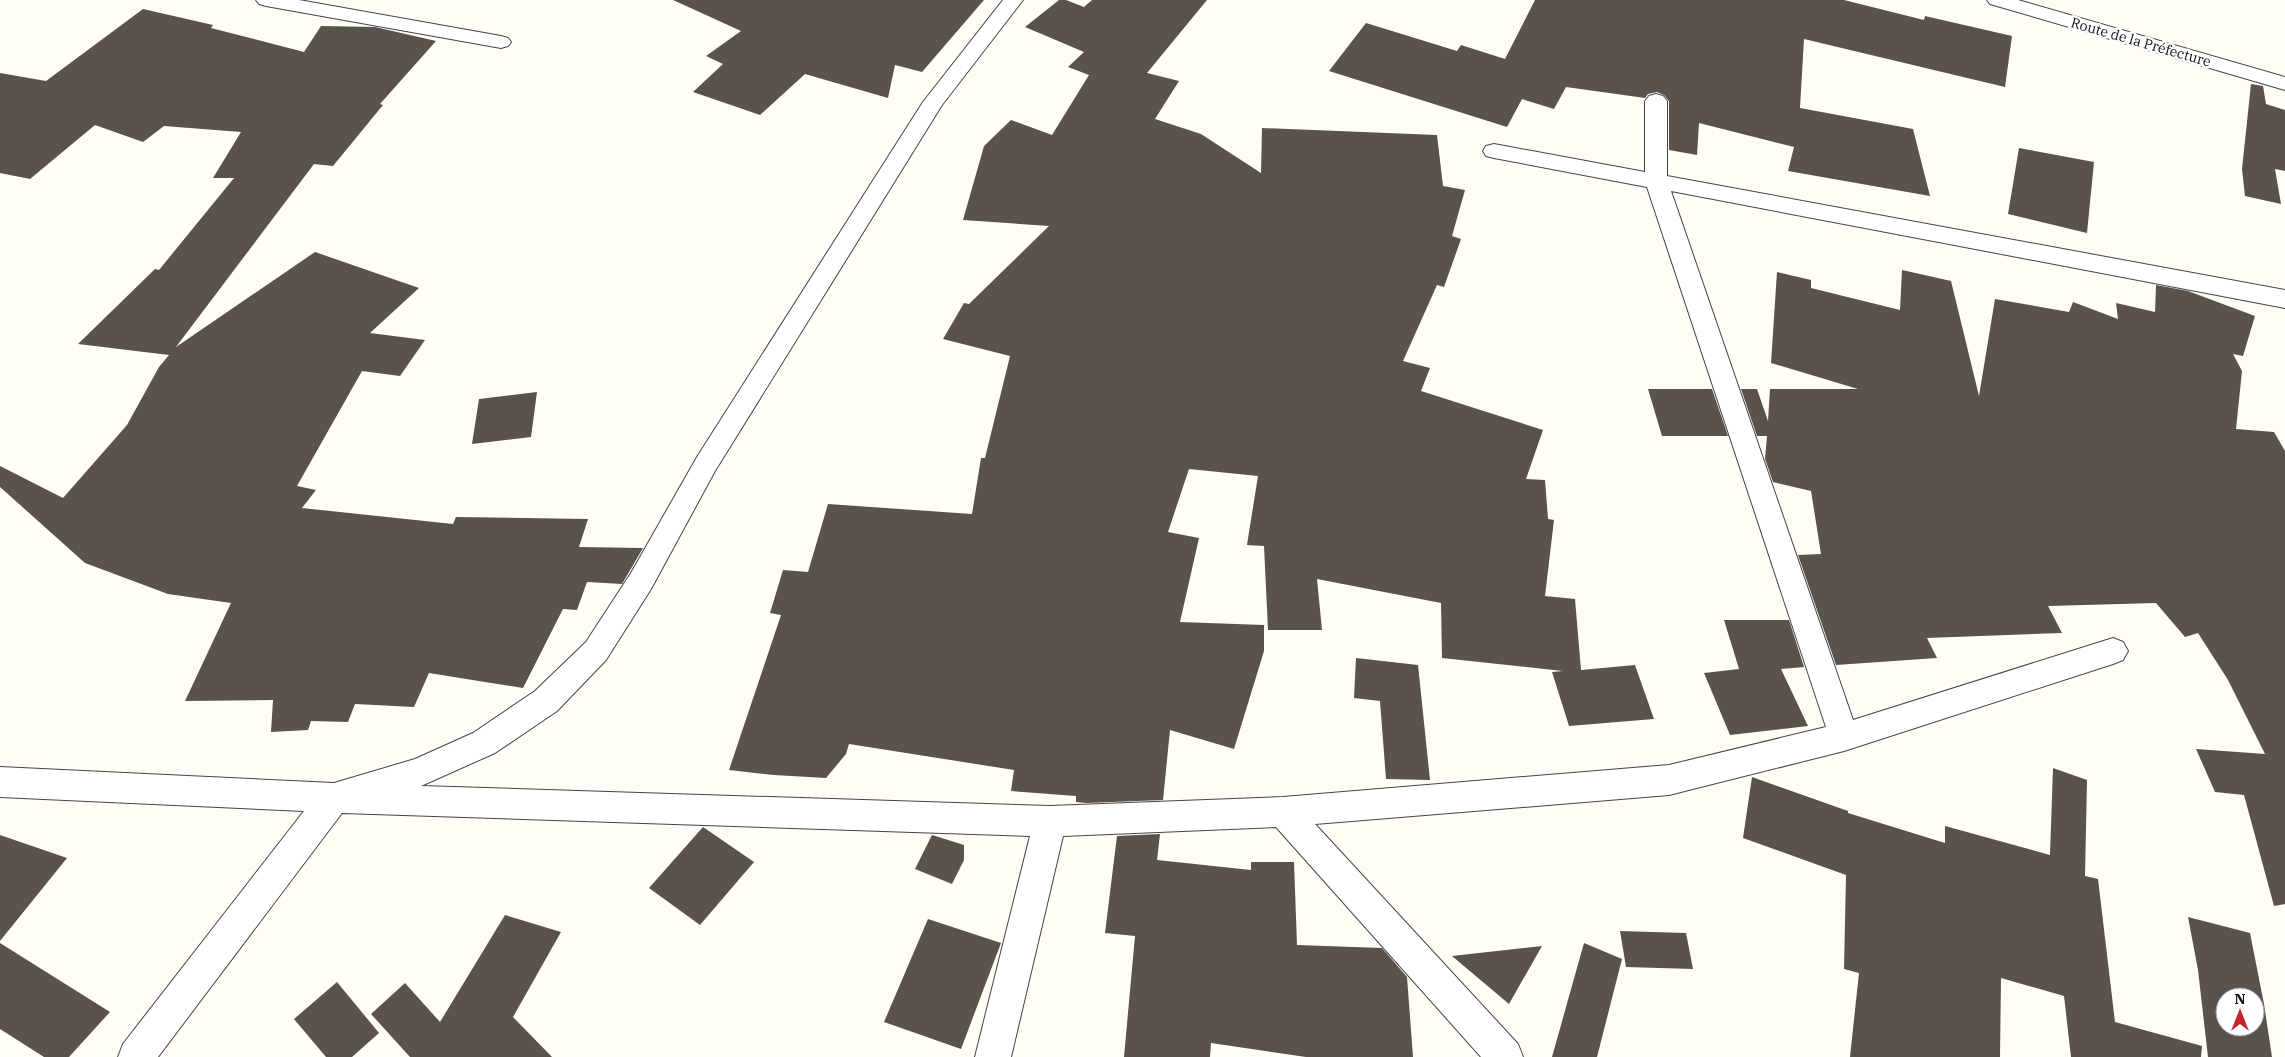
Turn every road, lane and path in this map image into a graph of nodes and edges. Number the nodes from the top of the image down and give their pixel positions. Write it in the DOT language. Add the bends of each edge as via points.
graph roads {
  1 [pos="266,0"];
  2 [pos="1013,0"];
  3 [pos="1997,0"];
  4 [pos="501,42"];
  5 [pos="2285,84"];
  6 [pos="1656,101"];
  7 [pos="1494,151"];
  8 [pos="1656,181"];
  9 [pos="2285,299"];
  10 [pos="2113,651"];
  11 [pos="1844,737"];
  12 [pos="0,782"];
  13 [pos="334,798"];
  14 [pos="1283,812"];
  15 [pos="1050,821"];
  16 [pos="136,1057"];
  17 [pos="993,1057"];
  18 [pos="1505,1057"];
  1 -- 4 [label="street"];
  2 -- 13 [label="street" via="929,110 706,464 641,581 596,651 546,701 484,743 419,772"];
  3 -- 5 [label="street, Route de la Préfecture"];
  6 -- 8 [label="street"];
  7 -- 8 [label="street"];
  8 -- 9 [label="street"];
  8 -- 11 [label="street"];
  10 -- 11 [label="street"];
  11 -- 14 [label="street" via="1669,780"];
  12 -- 13 [label="street"];
  13 -- 15 [label="street"];
  13 -- 16 [label="street"];
  14 -- 15 [label="street"];
  14 -- 18 [label="street"];
  15 -- 17 [label="street"];
}
